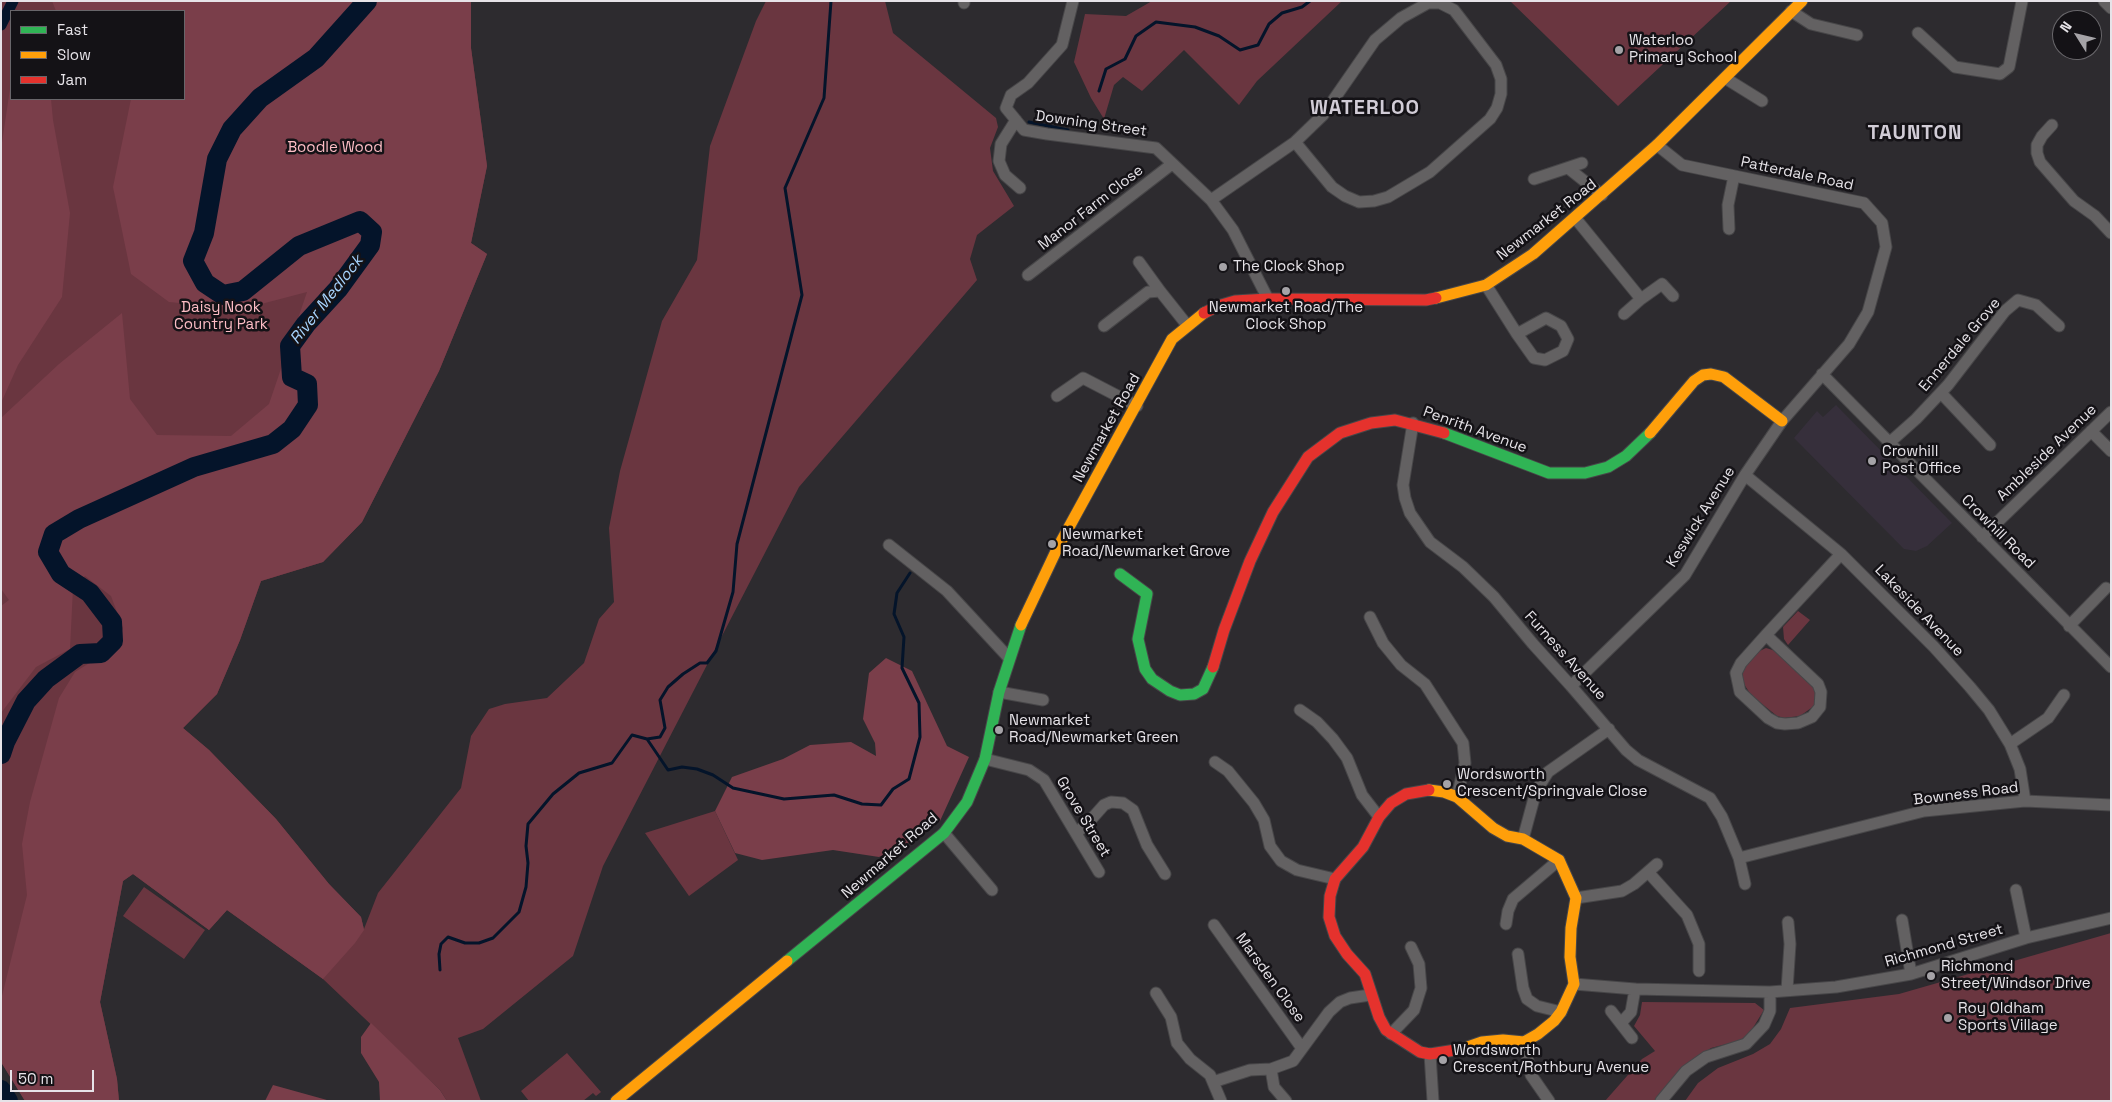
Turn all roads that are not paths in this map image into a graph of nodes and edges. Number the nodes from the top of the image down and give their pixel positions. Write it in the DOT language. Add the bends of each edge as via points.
graph roads {
  1 [pos="1073,1"];
  2 [pos="1802,1"];
  3 [pos="2022,1"];
  4 [pos="2104,1"];
  5 [pos="2111,8"];
  6 [pos="1791,11"];
  7 [pos="1918,33"];
  8 [pos="1857,35"];
  9 [pos="1725,78"];
  10 [pos="1762,101"];
  11 [pos="1016,120"];
  12 [pos="2052,125"];
  13 [pos="1295,142"];
  14 [pos="1657,145"];
  15 [pos="1582,163"];
  16 [pos="1172,164"];
  17 [pos="1568,168"];
  18 [pos="1734,176"];
  19 [pos="1534,179"];
  20 [pos="1020,188"];
  21 [pos="1602,196"];
  22 [pos="1211,200"];
  23 [pos="1576,219"];
  24 [pos="1729,229"];
  25 [pos="2111,233"];
  26 [pos="1139,262"];
  27 [pos="1028,275"];
  28 [pos="1486,285"];
  29 [pos="1160,291"];
  30 [pos="1673,296"];
  31 [pos="1268,299"];
  32 [pos="1641,299"];
  33 [pos="1624,314"];
  34 [pos="1104,326"];
  35 [pos="1188,326"];
  36 [pos="2059,326"];
  37 [pos="1518,334"];
  38 [pos="1822,374"];
  39 [pos="1941,393"];
  40 [pos="1057,396"];
  41 [pos="1136,406"];
  42 [pos="2111,412"];
  43 [pos="1782,421"];
  44 [pos="1413,423"];
  45 [pos="2091,431"];
  46 [pos="1889,443"];
  47 [pos="1990,445"];
  48 [pos="2111,450"];
  49 [pos="1745,475"];
  50 [pos="1982,537"];
  51 [pos="888,545"];
  52 [pos="1841,554"];
  53 [pos="1120,574"];
  54 [pos="2106,588"];
  55 [pos="1370,617"];
  56 [pos="2069,626"];
  57 [pos="1766,635"];
  58 [pos="1009,658"];
  59 [pos="2110,665"];
  60 [pos="1571,686"];
  61 [pos="999,692"];
  62 [pos="2064,695"];
  63 [pos="1043,700"];
  64 [pos="1300,710"];
  65 [pos="1609,729"];
  66 [pos="2010,744"];
  67 [pos="985,759"];
  68 [pos="1215,762"];
  69 [pos="1457,797"];
  70 [pos="2025,801"];
  71 [pos="2111,806"];
  72 [pos="1379,817"];
  73 [pos="1076,833"];
  74 [pos="944,834"];
  75 [pos="1523,839"];
  76 [pos="1740,858"];
  77 [pos="1559,860"];
  78 [pos="1099,872"];
  79 [pos="1165,874"];
  80 [pos="1335,879"];
  81 [pos="1745,884"];
  82 [pos="992,890"];
  83 [pos="2016,890"];
  84 [pos="1576,898"];
  85 [pos="2111,918"];
  86 [pos="1902,920"];
  87 [pos="1788,922"];
  88 [pos="1506,924"];
  89 [pos="1214,925"];
  90 [pos="2026,938"];
  91 [pos="1412,947"];
  92 [pos="1518,954"];
  93 [pos="1699,970"];
  94 [pos="1912,974"];
  95 [pos="1574,984"];
  96 [pos="1635,990"];
  97 [pos="1787,990"];
  98 [pos="1770,992"];
  99 [pos="1156,993"];
  100 [pos="1370,995"];
  101 [pos="1611,1011"];
  102 [pos="1561,1012"];
  103 [pos="1621,1023"];
  104 [pos="1391,1034"];
  105 [pos="1632,1038"];
  106 [pos="1524,1042"];
  107 [pos="1301,1047"];
  108 [pos="1430,1054"];
  109 [pos="1271,1069"];
  110 [pos="1213,1082"];
  111 [pos="616,1101"];
  112 [pos="1221,1101"];
  113 [pos="1286,1101"];
  114 [pos="1433,1101"];
  115 [pos="1549,1101"];
  116 [pos="1661,1101"];
  1 -- 11 [label="street, Downing Street" via="1062,45 1028,83 1011,95 1006,108"];
  2 -- 6 [label="street, Newmarket Road"];
  3 -- 7 [label="street" via="2009,67 2000,74 1955,67"];
  4 -- 5 [label="street"];
  6 -- 8 [label="street" via="1811,24"];
  6 -- 9 [label="street, Newmarket Road"];
  9 -- 10 [label="street"];
  9 -- 14 [label="street, Newmarket Road"];
  11 -- 16 [label="street, Downing Street" via="1024,130 1156,148"];
  11 -- 20 [label="street" via="1001,144 999,161 1005,175"];
  12 -- 25 [label="street" via="2037,145 2040,162 2074,201"];
  13 -- 13 [label="street" via="1332,188 1345,196 1359,202 1388,197 1430,172 1490,119 1501,94 1501,79 1496,66 1454,10 1440,3 1428,3 1401,18 1375,40 1323,115"];
  13 -- 22 [label="street"];
  14 -- 18 [label="street, Patterdale Road" via="1682,165"];
  14 -- 21 [label="street, Newmarket Road"];
  15 -- 17 [label="street"];
  16 -- 22 [label="street, Downing Street"];
  16 -- 27 [label="street, Manor Farm Close"];
  17 -- 19 [label="street"];
  17 -- 21 [label="street"];
  18 -- 24 [label="street" via="1728,205"];
  18 -- 38 [label="street, Patterdale Road" via="1864,203 1882,222 1886,247 1868,312 1849,344"];
  21 -- 23 [label="street, Newmarket Road"];
  22 -- 31 [label="street, Downing Street" via="1233,230"];
  23 -- 28 [label="street, Newmarket Road" via="1533,254"];
  23 -- 32 [label="street"];
  26 -- 29 [label="street"];
  28 -- 31 [label="street, Newmarket Road" via="1426,300"];
  28 -- 37 [label="street"];
  29 -- 34 [label="street" via="1148,292"];
  29 -- 35 [label="street"];
  30 -- 32 [label="street" via="1662,284"];
  31 -- 35 [label="street, Newmarket Road" via="1235,301 1218,306"];
  32 -- 33 [label="street"];
  35 -- 41 [label="street, Newmarket Road" via="1172,339"];
  36 -- 39 [label="street, Ennerdale Grove" via="2036,305 2018,300"];
  38 -- 43 [label="street, Keswick Avenue"];
  38 -- 46 [label="street, Crowhill Road"];
  39 -- 46 [label="street, Ennerdale Grove"];
  39 -- 47 [label="street"];
  40 -- 41 [label="street" via="1083,378"];
  41 -- 58 [label="street, Newmarket Road" via="1057,549 1018,631"];
  42 -- 45 [label="street, Ambleside Avenue"];
  43 -- 44 [label="street, Penrith Avenue" via="1724,377 1703,375 1626,456 1608,467 1585,473 1549,473"];
  43 -- 49 [label="street, Keswick Avenue"];
  44 -- 53 [label="street, Penrith Avenue" via="1396,420 1371,423 1340,432 1308,457 1273,512 1250,561 1210,677 1203,689 1194,694 1180,695 1170,691 1145,670 1138,639 1146,594"];
  44 -- 60 [label="street, Furness Avenue" via="1403,485 1410,513 1430,542 1463,567 1494,597"];
  45 -- 48 [label="street"];
  45 -- 50 [label="street, Ambleside Avenue"];
  46 -- 50 [label="street, Crowhill Road"];
  49 -- 52 [label="street, Lakeside Avenue"];
  49 -- 60 [label="street, Keswick Avenue" via="1685,575"];
  50 -- 56 [label="street, Crowhill Road"];
  51 -- 58 [label="street" via="947,591"];
  52 -- 57 [label="street"];
  52 -- 66 [label="street, Lakeside Avenue" via="1970,687"];
  54 -- 56 [label="street"];
  55 -- 69 [label="street" via="1383,643 1425,684 1463,743 1465,763"];
  56 -- 59 [label="street, Crowhill Road"];
  57 -- 57 [label="street" via="1818,684 1820,706 1812,717 1798,723 1777,723 1740,692 1736,673"];
  58 -- 61 [label="street, Newmarket Road"];
  60 -- 65 [label="street, Furness Avenue"];
  61 -- 63 [label="street"];
  61 -- 67 [label="street, Newmarket Road"];
  62 -- 66 [label="street" via="2048,718"];
  64 -- 72 [label="street" via="1333,739 1347,758 1362,795"];
  65 -- 75 [label="street" via="1548,772 1536,791"];
  65 -- 76 [label="street, Furness Avenue" via="1638,760 1710,798"];
  66 -- 70 [label="street, Lakeside Avenue" via="2020,769"];
  67 -- 73 [label="street, Grove Street" via="1029,770 1044,780"];
  67 -- 74 [label="street, Newmarket Road" via="967,802"];
  68 -- 80 [label="street" via="1228,771 1254,803 1264,820 1270,846 1281,861 1297,870"];
  69 -- 72 [label="street" via="1429,790 1406,794 1391,803"];
  69 -- 75 [label="street" via="1493,828 1507,836"];
  70 -- 71 [label="street, Bowness Road"];
  70 -- 76 [label="street, Bowness Road" via="1924,812"];
  72 -- 80 [label="street" via="1363,847"];
  73 -- 78 [label="street, Grove Street"];
  73 -- 79 [label="street" via="1104,805 1123,802 1132,810 1147,845"];
  74 -- 82 [label="street"];
  74 -- 111 [label="street, Newmarket Road"];
  75 -- 77 [label="street"];
  76 -- 81 [label="street, Furness Avenue"];
  77 -- 84 [label="street"];
  77 -- 88 [label="street" via="1513,899"];
  80 -- 100 [label="street" via="1329,917 1346,954 1364,974"];
  83 -- 90 [label="street"];
  84 -- 93 [label="street" via="1622,891 1653,868 1687,915 1699,944"];
  84 -- 95 [label="street" via="1570,957"];
  85 -- 90 [label="street, Richmond Street"];
  86 -- 94 [label="street"];
  87 -- 97 [label="street"];
  89 -- 107 [label="street, Marsden Close"];
  90 -- 94 [label="street, Richmond Street"];
  91 -- 104 [label="street" via="1419,964 1420,988 1414,1010"];
  92 -- 102 [label="street" via="1527,999 1537,1006"];
  94 -- 97 [label="street, Richmond Street" via="1836,987"];
  95 -- 96 [label="street, Richmond Street"];
  95 -- 102 [label="street"];
  96 -- 98 [label="street, Richmond Street"];
  96 -- 103 [label="street" via="1631,1012"];
  97 -- 98 [label="street, Richmond Street"];
  98 -- 116 [label="street" via="1770,1011 1764,1025 1746,1044 1706,1057 1686,1071"];
  99 -- 110 [label="street" via="1171,1017 1177,1043 1210,1075"];
  100 -- 104 [label="street" via="1386,1030"];
  100 -- 107 [label="street, Marsden Close" via="1340,1002"];
  101 -- 103 [label="street"];
  102 -- 106 [label="street" via="1538,1034"];
  103 -- 105 [label="street"];
  104 -- 108 [label="street" via="1420,1052"];
  106 -- 108 [label="street" via="1482,1042 1457,1051"];
  106 -- 115 [label="street" via="1531,1075"];
  107 -- 109 [label="street, Marsden Close" via="1293,1061"];
  108 -- 114 [label="street"];
  109 -- 110 [label="street, Marsden Close" via="1250,1070"];
  109 -- 113 [label="street" via="1274,1087"];
  110 -- 112 [label="street"];
}
